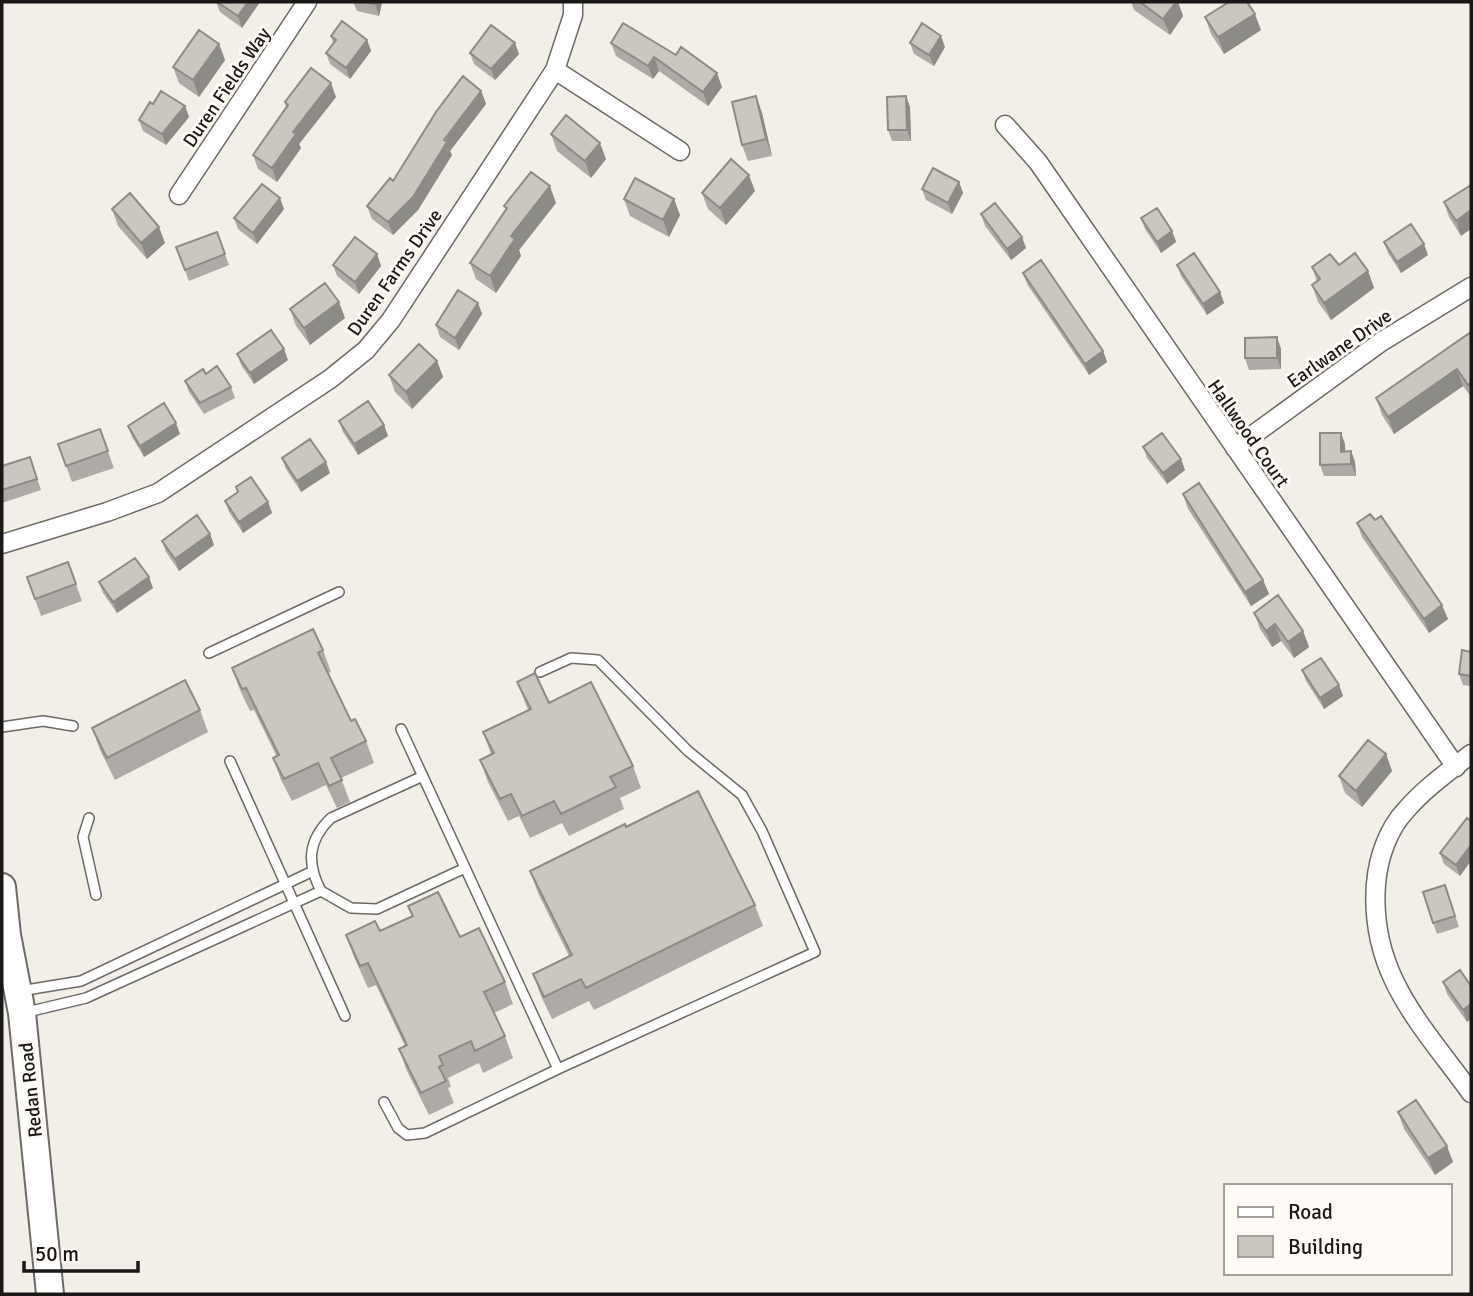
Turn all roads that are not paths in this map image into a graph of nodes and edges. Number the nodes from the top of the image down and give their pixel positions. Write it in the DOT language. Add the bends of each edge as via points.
graph roads {
  1 [pos="307,2"];
  2 [pos="573,2"];
  3 [pos="555,70"];
  4 [pos="1005,125"];
  5 [pos="680,151"];
  6 [pos="179,195"];
  7 [pos="1471,287"];
  8 [pos="1235,449"];
  9 [pos="2,544"];
  10 [pos="339,592"];
  11 [pos="209,653"];
  12 [pos="540,672"];
  13 [pos="73,726"];
  14 [pos="2,727"];
  15 [pos="401,729"];
  16 [pos="1471,754"];
  17 [pos="230,761"];
  18 [pos="1455,767"];
  19 [pos="423,776"];
  20 [pos="89,818"];
  21 [pos="465,868"];
  22 [pos="311,872"];
  23 [pos="286,884"];
  24 [pos="2,887"];
  25 [pos="321,891"];
  26 [pos="96,895"];
  27 [pos="295,904"];
  28 [pos="81,981"];
  29 [pos="86,998"];
  30 [pos="20,1002"];
  31 [pos="345,1016"];
  32 [pos="558,1069"];
  33 [pos="1471,1093"];
  34 [pos="384,1102"];
  35 [pos="50,1294"];
  1 -- 6 [label="street, Duren Fields Way"];
  2 -- 3 [label="street, Duren Farms Drive"];
  3 -- 5 [label="street"];
  3 -- 9 [label="street, Duren Farms Drive" via="391,320 366,350 330,379 158,493"];
  4 -- 8 [label="street, Hallwood Court" via="1038,162"];
  7 -- 8 [label="street, Earlwane Drive" via="1381,342"];
  8 -- 18 [label="street, Hallwood Court"];
  10 -- 11 [label="lane"];
  12 -- 32 [label="lane" via="571,658 598,660 688,751 742,795 816,952"];
  13 -- 14 [label="lane" via="43,721"];
  15 -- 19 [label="lane"];
  16 -- 18 [label="street"];
  17 -- 23 [label="lane"];
  18 -- 33 [label="street" via="1404,812 1392,831 1377,874 1376,917 1381,949 1398,991"];
  19 -- 21 [label="lane"];
  19 -- 22 [label="lane" via="331,818 314,844"];
  20 -- 26 [label="lane" via="83,837"];
  21 -- 25 [label="lane" via="377,909 351,908"];
  21 -- 32 [label="lane"];
  22 -- 23 [label="lane"];
  22 -- 25 [label="lane"];
  23 -- 27 [label="lane"];
  23 -- 28 [label="lane"];
  24 -- 30 [label="main road, Redan Road"];
  25 -- 27 [label="lane"];
  27 -- 29 [label="lane"];
  27 -- 31 [label="lane"];
  28 -- 29 [label="lane"];
  28 -- 30 [label="lane"];
  29 -- 30 [label="lane"];
  30 -- 35 [label="main road, Redan Road"];
  32 -- 34 [label="lane" via="425,1132 407,1135"];
}
